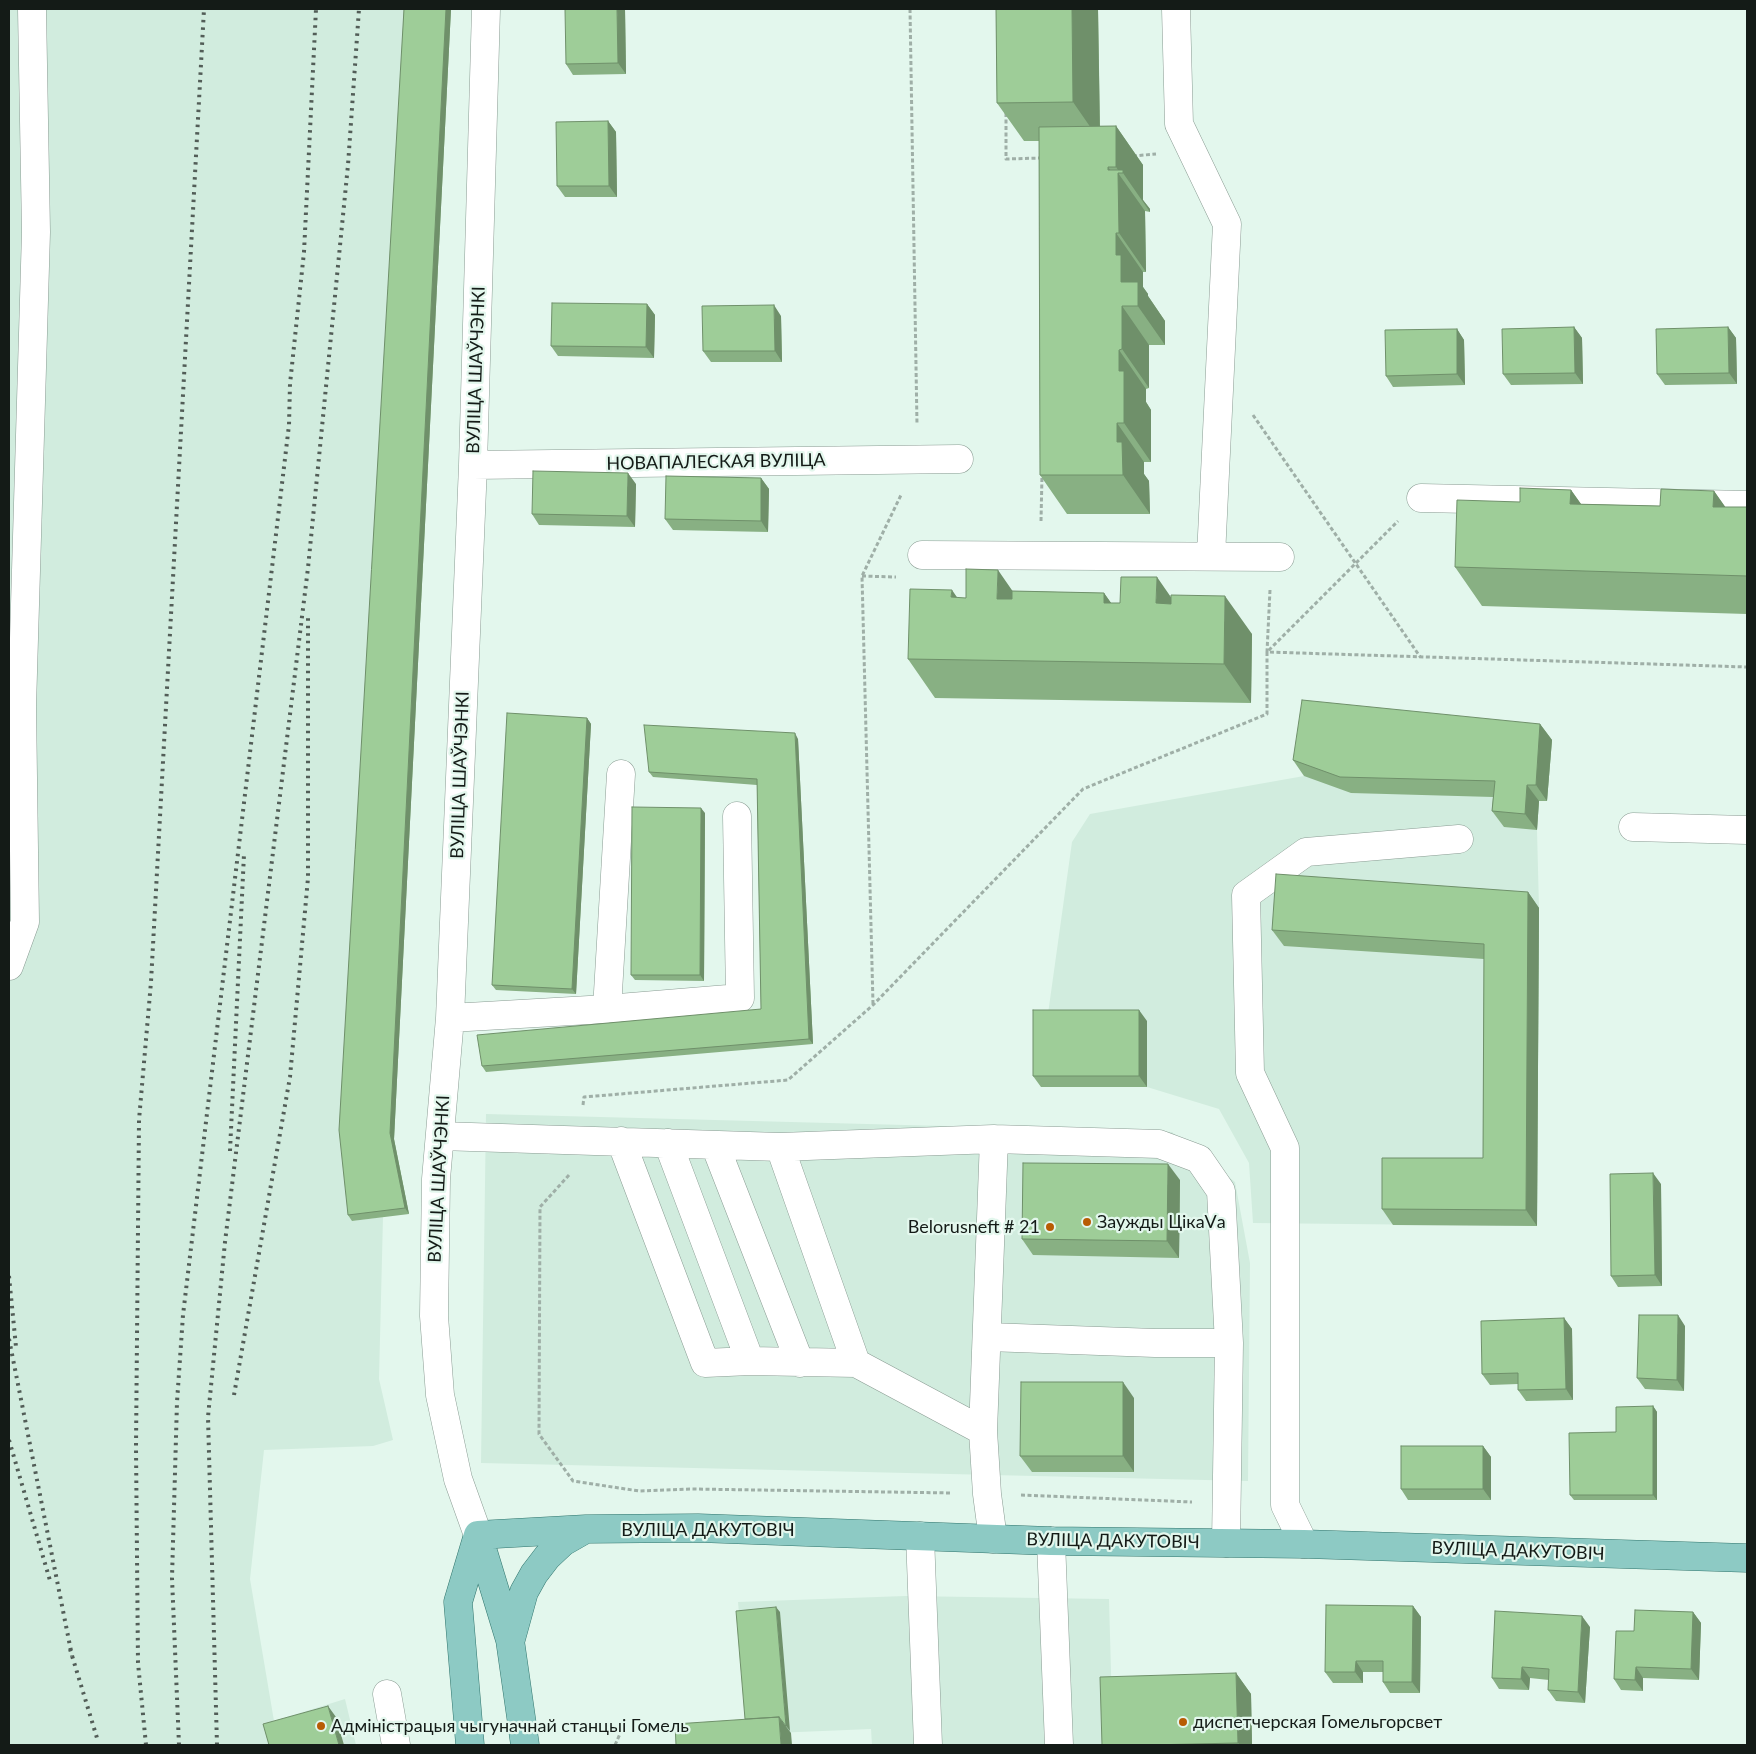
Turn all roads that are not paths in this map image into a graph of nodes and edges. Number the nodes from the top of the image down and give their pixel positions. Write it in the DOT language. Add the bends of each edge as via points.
graph roads {
  1 [pos="32,9"];
  2 [pos="486,9"];
  3 [pos="1176,9"];
  4 [pos="959,459"];
  5 [pos="473,465"];
  6 [pos="1421,498"];
  7 [pos="1747,505"];
  8 [pos="922,555"];
  9 [pos="1211,556"];
  10 [pos="1280,557"];
  11 [pos="621,774"];
  12 [pos="737,816"];
  13 [pos="1633,827"];
  14 [pos="1747,830"];
  15 [pos="1459,839"];
  16 [pos="9,966"];
  17 [pos="606,1009"];
  18 [pos="450,1018"];
  19 [pos="440,1136"];
  20 [pos="994,1140"];
  21 [pos="621,1142"];
  22 [pos="668,1143"];
  23 [pos="715,1144"];
  24 [pos="780,1146"];
  25 [pos="988,1337"];
  26 [pos="1229,1343"];
  27 [pos="750,1361"];
  28 [pos="800,1363"];
  29 [pos="856,1363"];
  30 [pos="983,1431"];
  31 [pos="586,1530"];
  32 [pos="478,1535"];
  33 [pos="920,1536"];
  34 [pos="993,1538"];
  35 [pos="1051,1541"];
  36 [pos="1226,1543"];
  37 [pos="1304,1544"];
  38 [pos="1747,1558"];
  39 [pos="510,1640"];
  40 [pos="387,1694"];
  41 [pos="396,1745"];
  42 [pos="470,1745"];
  43 [pos="525,1745"];
  44 [pos="928,1745"];
  45 [pos="1059,1745"];
  1 -- 16 [label="street" via="36,232 22,706 26,922"];
  2 -- 5 [label="street, ВУЛІЦА ШАЎЧЭНКІ"];
  3 -- 9 [label="street" via="1179,124 1227,224"];
  4 -- 5 [label="street, НОВАПАЛЕСКАЯ ВУЛІЦА"];
  5 -- 18 [label="street, ВУЛІЦА ШАЎЧЭНКІ"];
  6 -- 7 [label="street"];
  8 -- 9 [label="street"];
  9 -- 10 [label="street"];
  11 -- 17 [label="street"];
  12 -- 17 [label="street" via="740,998"];
  13 -- 14 [label="street"];
  15 -- 37 [label="street" via="1306,852 1246,896 1250,1074 1285,1148 1285,1505"];
  17 -- 18 [label="street"];
  18 -- 19 [label="street, ВУЛІЦА ШАЎЧЭНКІ"];
  19 -- 21 [label="street"];
  19 -- 32 [label="street, ВУЛІЦА ШАЎЧЭНКІ" via="436,1179 434,1316 440,1395 458,1479"];
  20 -- 24 [label="street"];
  20 -- 25 [label="street"];
  20 -- 26 [label="street" via="1159,1144 1199,1160 1221,1191"];
  21 -- 22 [label="street"];
  21 -- 27 [label="street" via="705,1363"];
  22 -- 23 [label="street"];
  22 -- 27 [label="street"];
  23 -- 24 [label="street"];
  23 -- 28 [label="street"];
  24 -- 29 [label="street"];
  25 -- 26 [label="street" via="1155,1344"];
  25 -- 30 [label="street"];
  26 -- 36 [label="street"];
  27 -- 28 [label="street"];
  28 -- 29 [label="street"];
  29 -- 30 [label="street"];
  30 -- 34 [label="street"];
  31 -- 32 [label="main road, ВУЛІЦА ДАКУТОВІЧ"];
  31 -- 33 [label="main road, ВУЛІЦА ДАКУТОВІЧ" via="698,1528"];
  31 -- 39 [label="main road, ВУЛІЦА ШАЎЧЭНКІ" via="563,1542 534,1574 524,1592"];
  32 -- 39 [label="main road, ВУЛІЦА ШАЎЧЭНКІ"];
  32 -- 42 [label="main road" via="458,1602"];
  33 -- 34 [label="main road, ВУЛІЦА ДАКУТОВІЧ"];
  33 -- 44 [label="street"];
  34 -- 35 [label="main road, ВУЛІЦА ДАКУТОВІЧ"];
  35 -- 36 [label="main road, ВУЛІЦА ДАКУТОВІЧ"];
  35 -- 45 [label="street"];
  36 -- 37 [label="main road, ВУЛІЦА ДАКУТОВІЧ"];
  37 -- 38 [label="main road, ВУЛІЦА ДАКУТОВІЧ"];
  39 -- 43 [label="main road, ВУЛІЦА ШАЎЧЭНКІ"];
  40 -- 41 [label="street"];
}
